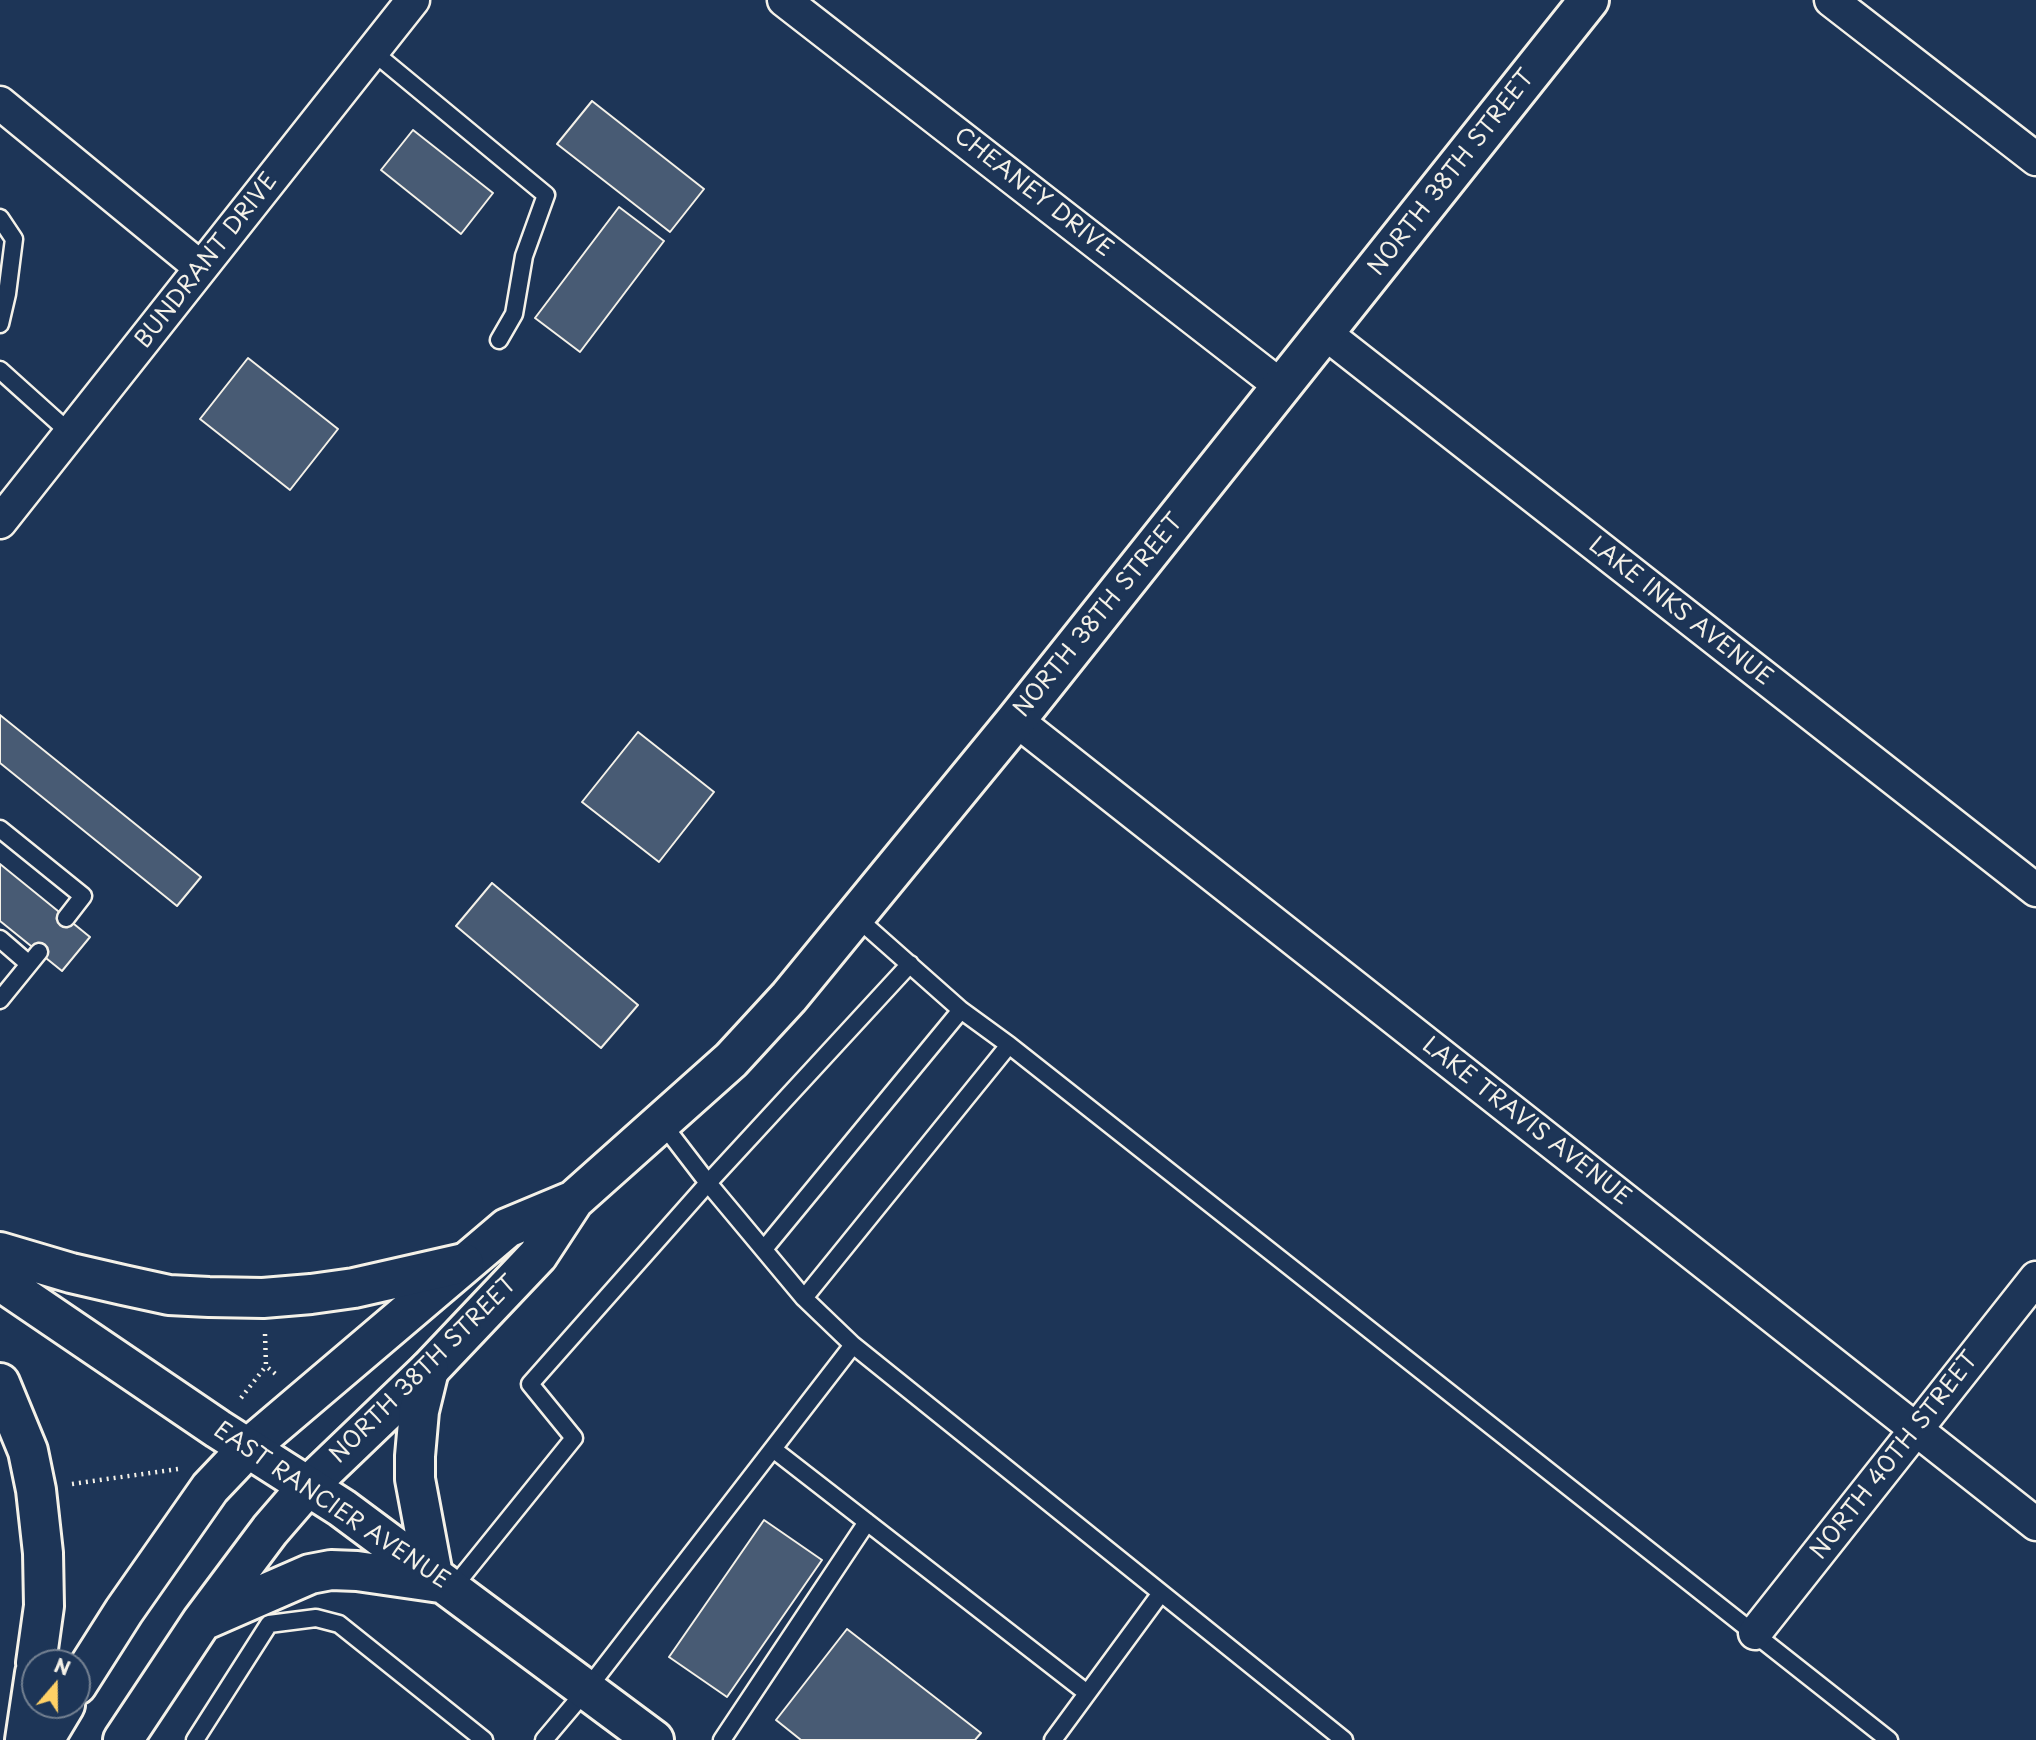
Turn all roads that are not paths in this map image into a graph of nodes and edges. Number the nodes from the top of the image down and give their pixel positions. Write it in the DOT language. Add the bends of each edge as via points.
graph roads {
  1 [pos="413,0"];
  2 [pos="784,0"];
  3 [pos="1831,0"];
  4 [pos="1577,4"];
  5 [pos="372,51"];
  6 [pos="0,103"];
  7 [pos="2036,159"];
  8 [pos="0,218"];
  9 [pos="201,268"];
  10 [pos="0,324"];
  11 [pos="1325,334"];
  12 [pos="499,340"];
  13 [pos="0,370"];
  14 [pos="1282,387"];
  15 [pos="70,433"];
  16 [pos="0,522"];
  17 [pos="1016,720"];
  18 [pos="0,829"];
  19 [pos="2036,890"];
  20 [pos="856,917"];
  21 [pos="66,918"];
  22 [pos="0,939"];
  23 [pos="911,964"];
  24 [pos="0,1000"];
  25 [pos="961,1010"];
  26 [pos="1009,1045"];
  27 [pos="662,1123"];
  28 [pos="708,1183"];
  29 [pos="574,1200"];
  30 [pos="764,1249"];
  31 [pos="0,1252"];
  32 [pos="464,1263"];
  33 [pos="2036,1278"];
  34 [pos="0,1281"];
  35 [pos="804,1298"];
  36 [pos="853,1345"];
  37 [pos="429,1370"];
  38 [pos="0,1383"];
  39 [pos="1916,1429"];
  40 [pos="248,1448"];
  41 [pos="773,1449"];
  42 [pos="309,1486"];
  43 [pos="867,1522"];
  44 [pos="2036,1524"];
  45 [pos="444,1583"];
  46 [pos="1161,1593"];
  47 [pos="202,1622"];
  48 [pos="1755,1633"];
  49 [pos="38,1649"];
  50 [pos="91,1663"];
  51 [pos="587,1688"];
  52 [pos="1087,1693"];
  53 [pos="28,1719"];
  54 [pos="57,1719"];
  55 [pos="25,1740"];
  56 [pos="44,1740"];
  57 [pos="123,1740"];
  58 [pos="195,1740"];
  59 [pos="484,1740"];
  60 [pos="544,1740"];
  61 [pos="654,1740"];
  62 [pos="722,1740"];
  63 [pos="1053,1740"];
  64 [pos="1344,1740"];
  65 [pos="1889,1740"];
  1 -- 5 [label="street, BUNDRANT DRIVE"];
  2 -- 14 [label="street, CHEANEY DRIVE"];
  3 -- 7 [label="street"];
  4 -- 11 [label="main road, NORTH 38TH STREET"];
  5 -- 9 [label="street, BUNDRANT DRIVE"];
  5 -- 12 [label="lane" via="546,195 524,256 514,314"];
  6 -- 9 [label="street"];
  8 -- 10 [label="lane" via="14,239"];
  9 -- 15 [label="street, BUNDRANT DRIVE"];
  11 -- 14 [label="main road, NORTH 38TH STREET"];
  11 -- 19 [label="street, LAKE INKS AVENUE"];
  13 -- 15 [label="lane"];
  14 -- 17 [label="main road, NORTH 38TH STREET"];
  15 -- 16 [label="street, BUNDRANT DRIVE"];
  17 -- 20 [label="main road, NORTH 38TH STREET"];
  17 -- 39 [label="street, LAKE TRAVIS AVENUE"];
  18 -- 21 [label="lane" via="83,896"];
  20 -- 23 [label="lane"];
  20 -- 27 [label="main road, NORTH 38TH STREET" via="732,1060"];
  22 -- 24 [label="lane" via="34,958"];
  23 -- 25 [label="lane"];
  23 -- 28 [label="lane"];
  25 -- 26 [label="lane"];
  25 -- 30 [label="lane"];
  26 -- 35 [label="lane"];
  26 -- 48 [label="lane"];
  27 -- 28 [label="lane"];
  27 -- 29 [label="main road, NORTH 38TH STREET"];
  28 -- 30 [label="lane"];
  28 -- 45 [label="lane" via="530,1384 574,1438"];
  29 -- 32 [label="main road, NORTH 38TH STREET" via="507,1228"];
  29 -- 37 [label="main road, NORTH 38TH STREET" via="538,1255"];
  30 -- 35 [label="lane"];
  31 -- 32 [label="main road" via="169,1295 209,1297 311,1294"];
  32 -- 40 [label="main road, NORTH 38TH STREET"];
  33 -- 39 [label="street, NORTH 40TH STREET"];
  34 -- 40 [label="main road, EAST RANCIER AVENUE"];
  35 -- 36 [label="lane"];
  36 -- 41 [label="lane"];
  36 -- 46 [label="lane"];
  37 -- 42 [label="main road, NORTH 38TH STREET"];
  37 -- 45 [label="main road" via="419,1411 415,1479"];
  38 -- 49 [label="main road" via="28,1451 36,1490 44,1606"];
  39 -- 44 [label="street, LAKE TRAVIS AVENUE"];
  39 -- 48 [label="street, NORTH 40TH STREET"];
  40 -- 42 [label="main road, EAST RANCIER AVENUE"];
  40 -- 50 [label="main road, NORTH 38TH STREET" via="209,1488"];
  41 -- 43 [label="lane"];
  41 -- 51 [label="lane"];
  42 -- 45 [label="main road, EAST RANCIER AVENUE"];
  42 -- 47 [label="main road, NORTH 38TH STREET"];
  43 -- 52 [label="lane"];
  43 -- 62 [label="lane"];
  45 -- 47 [label="main road" via="331,1570 310,1574"];
  45 -- 51 [label="main road, EAST RANCIER AVENUE"];
  46 -- 52 [label="lane"];
  46 -- 64 [label="lane"];
  47 -- 57 [label="main road, NORTH 38TH STREET"];
  48 -- 65 [label="lane"];
  51 -- 60 [label="lane"];
  51 -- 61 [label="main road, EAST RANCIER AVENUE"];
  52 -- 63 [label="lane"];
  53 -- 55 [label="main road"];
  54 -- 56 [label="main road"];
  58 -- 59 [label="lane" via="269,1624 316,1618 340,1625"];
}
